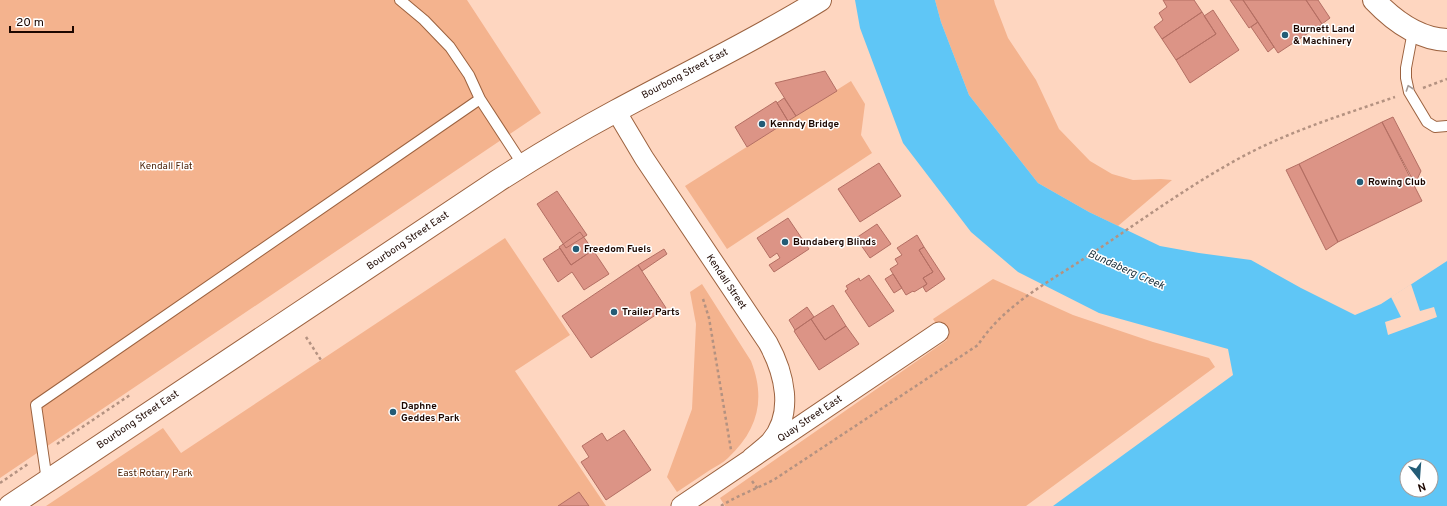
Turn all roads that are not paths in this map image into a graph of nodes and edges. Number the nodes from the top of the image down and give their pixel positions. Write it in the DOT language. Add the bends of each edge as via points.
graph roads {
  1 [pos="400,0"];
  2 [pos="820,0"];
  3 [pos="1374,0"];
  4 [pos="1413,31"];
  5 [pos="1447,40"];
  6 [pos="480,99"];
  7 [pos="616,111"];
  8 [pos="1447,126"];
  9 [pos="524,165"];
  10 [pos="939,332"];
  11 [pos="751,458"];
  12 [pos="47,482"];
  13 [pos="10,506"];
  14 [pos="681,506"];
  1 -- 6 [label="lane" via="450,47 469,75"];
  2 -- 7 [label="main road, Bourbong Street East"];
  3 -- 4 [label="main road" via="1385,12"];
  4 -- 5 [label="main road"];
  8 -- 4 [label="lane, one-way" via="1435,127 1427,122 1409,92 1406,68"];
  6 -- 9 [label="lane"];
  6 -- 12 [label="lane" via="36,405"];
  7 -- 9 [label="main road, Bourbong Street East"];
  7 -- 11 [label="street, Kendall Street" via="644,158 776,358 785,392 784,412 779,427 770,441"];
  9 -- 12 [label="main road, Bourbong Street East"];
  10 -- 11 [label="street, Quay Street East"];
  11 -- 14 [label="street, Quay Street East"];
  12 -- 13 [label="main road, Bourbong Street East"];
}
